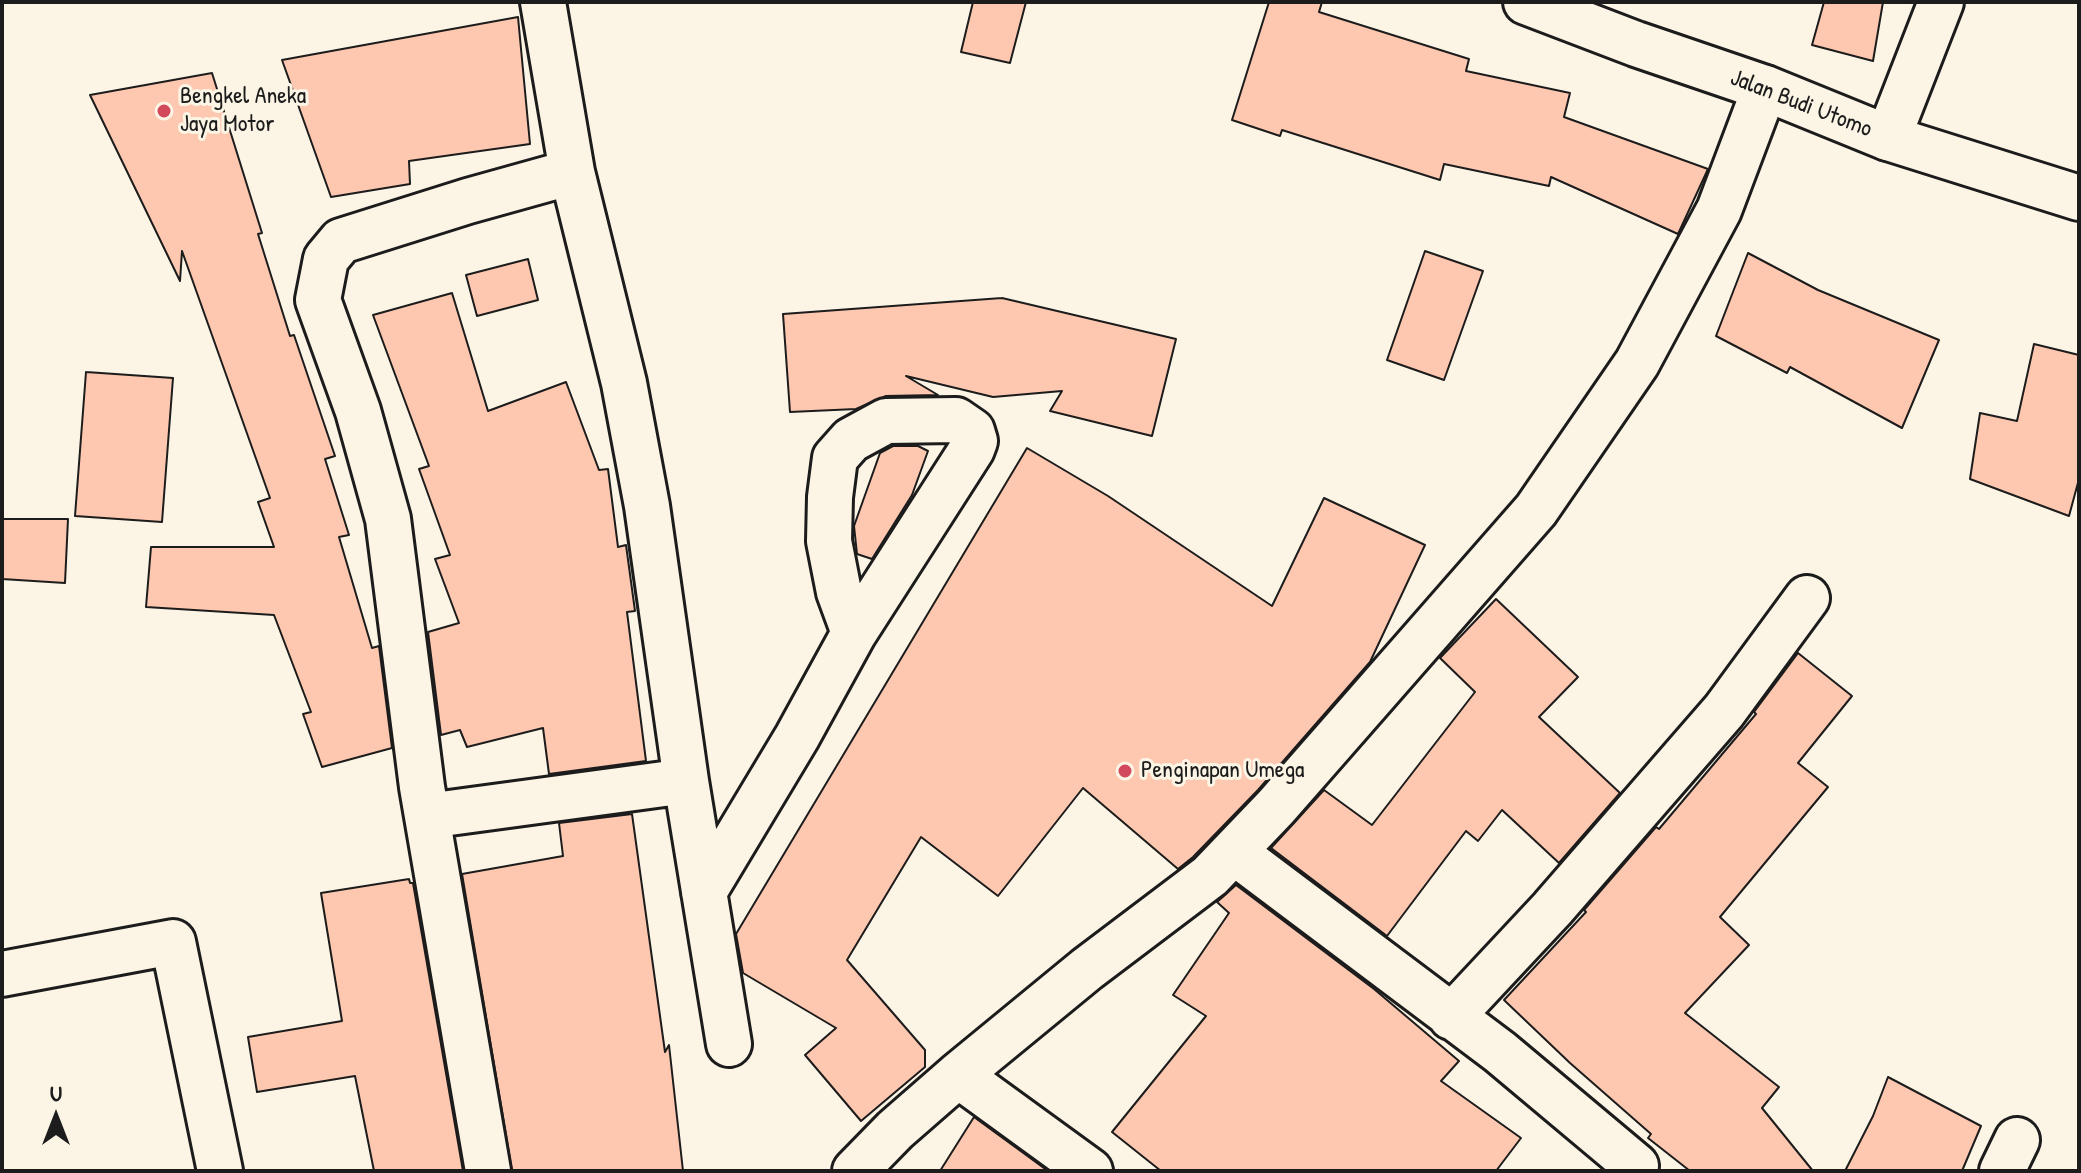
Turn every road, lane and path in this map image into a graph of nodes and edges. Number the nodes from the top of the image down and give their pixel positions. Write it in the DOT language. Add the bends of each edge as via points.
graph roads {
  1 [pos="543,2"];
  2 [pos="1941,2"];
  3 [pos="1533,3"];
  4 [pos="1765,88"];
  5 [pos="1888,138"];
  6 [pos="572,172"];
  7 [pos="2079,198"];
  8 [pos="1807,598"];
  9 [pos="854,633"];
  10 [pos="686,781"];
  11 [pos="427,816"];
  12 [pos="1234,852"];
  13 [pos="704,892"];
  14 [pos="2,974"];
  15 [pos="1451,1017"];
  16 [pos="729,1044"];
  17 [pos="958,1075"];
  18 [pos="1636,1166"];
  19 [pos="220,1171"];
  20 [pos="488,1171"];
  21 [pos="855,1171"];
  22 [pos="1090,1171"];
  1 -- 6 [label="street"];
  2 -- 5 [label="street"];
  3 -- 4 [label="street, Jalan Budi Utomo"];
  4 -- 5 [label="street, Jalan Budi Utomo"];
  4 -- 12 [label="street" via="1719,210 1607,410 1536,510"];
  5 -- 7 [label="street, Jalan Budi Utomo"];
  6 -- 10 [label="street" via="624,383"];
  6 -- 11 [label="street" via="341,241 326,259 321,279 318,300 358,411 388,519"];
  8 -- 15 [label="street" via="1724,711"];
  9 -- 9 [label="street" via="972,449 972,431 956,420 886,421 851,440 835,458 829,541"];
  9 -- 13 [label="street"];
  10 -- 11 [label="street"];
  10 -- 13 [label="street"];
  11 -- 20 [label="street"];
  12 -- 15 [label="street"];
  12 -- 17 [label="street"];
  13 -- 16 [label="street"];
  14 -- 19 [label="street" via="173,942"];
  15 -- 18 [label="street"];
  17 -- 21 [label="street"];
  17 -- 22 [label="street"];
}
